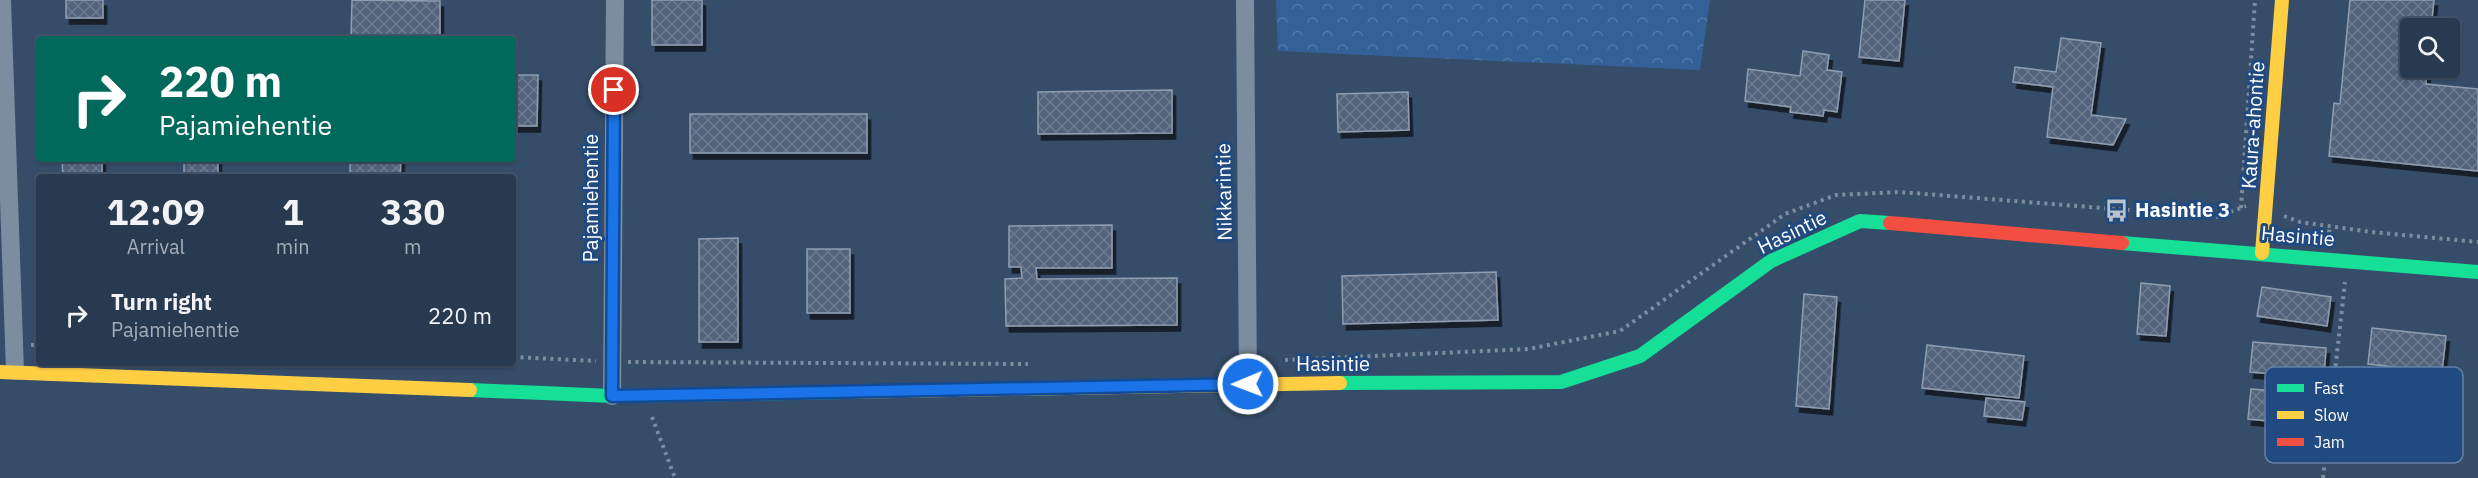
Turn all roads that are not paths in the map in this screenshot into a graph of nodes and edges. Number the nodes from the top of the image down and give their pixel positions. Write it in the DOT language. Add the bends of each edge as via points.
graph roads {
  1 [pos="2,0"];
  2 [pos="615,0"];
  3 [pos="1245,0"];
  4 [pos="2282,0"];
  5 [pos="2262,252"];
  6 [pos="2478,272"];
  7 [pos="8,371"];
  8 [pos="1248,384"];
  9 [pos="612,396"];
  1 -- 7 [label="street"];
  2 -- 9 [label="street, Pajamiehentie"];
  3 -- 8 [label="street, Nikkarintie"];
  4 -- 5 [label="street, Kaura-ahontie"];
  5 -- 6 [label="street, Hasintie"];
  5 -- 8 [label="street, Hasintie" via="1860,221 1771,261 1640,356 1561,382"];
  7 -- 9 [label="street, Hasintie"];
  8 -- 9 [label="street, Hasintie"];
}
